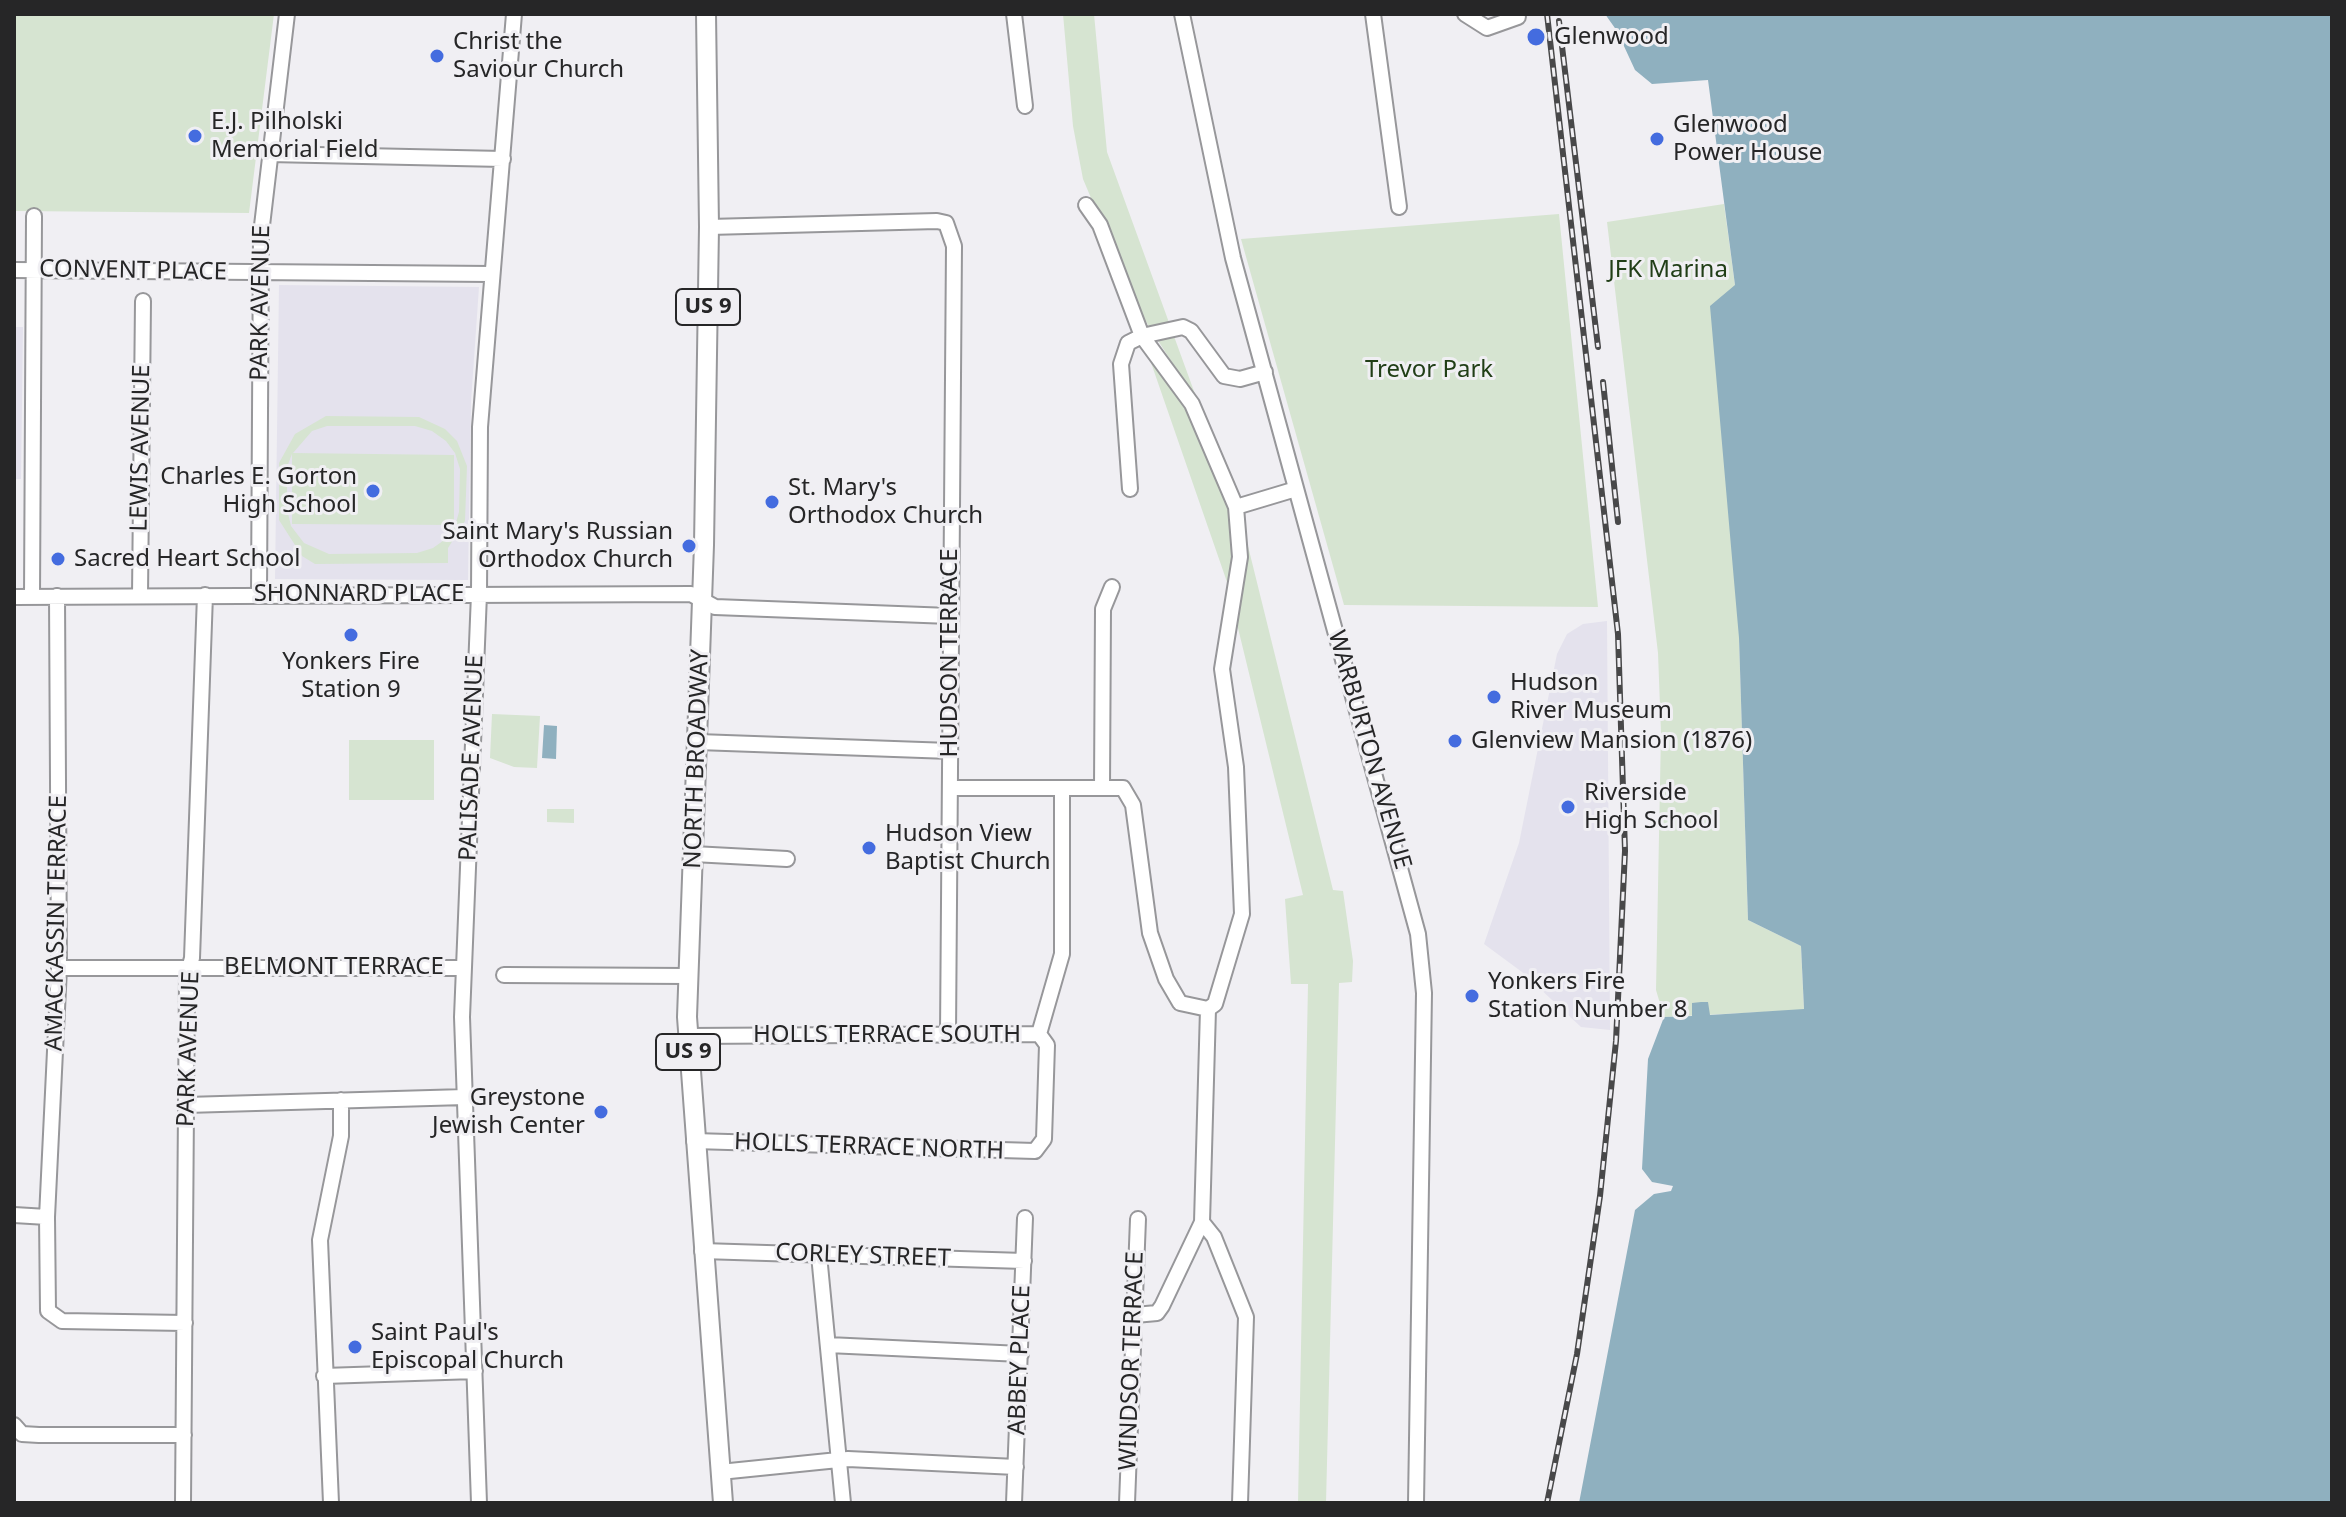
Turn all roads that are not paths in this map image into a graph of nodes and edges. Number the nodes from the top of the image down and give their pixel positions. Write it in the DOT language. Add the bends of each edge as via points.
graph roads {
  1 [pos="287,14"];
  2 [pos="514,14"];
  3 [pos="706,14"];
  4 [pos="1014,14"];
  5 [pos="1182,14"];
  6 [pos="1373,14"];
  7 [pos="1465,14"];
  8 [pos="1518,17"];
  9 [pos="1025,106"];
  10 [pos="269,154"];
  11 [pos="503,159"];
  12 [pos="1086,205"];
  13 [pos="1399,207"];
  14 [pos="34,216"];
  15 [pos="709,227"];
  16 [pos="14,270"];
  17 [pos="34,270"];
  18 [pos="260,272"];
  19 [pos="491,274"];
  20 [pos="143,301"];
  21 [pos="1142,336"];
  22 [pos="1265,372"];
  23 [pos="1130,489"];
  24 [pos="1296,489"];
  25 [pos="1236,507"];
  26 [pos="1112,587"];
  27 [pos="259,594"];
  28 [pos="479,594"];
  29 [pos="140,595"];
  30 [pos="205,595"];
  31 [pos="57,596"];
  32 [pos="14,597"];
  33 [pos="32,597"];
  34 [pos="702,600"];
  35 [pos="950,616"];
  36 [pos="698,742"];
  37 [pos="950,751"];
  38 [pos="950,788"];
  39 [pos="1102,788"];
  40 [pos="1062,789"];
  41 [pos="693,854"];
  42 [pos="787,859"];
  43 [pos="190,967"];
  44 [pos="59,968"];
  45 [pos="464,968"];
  46 [pos="504,975"];
  47 [pos="688,976"];
  48 [pos="1208,1009"];
  49 [pos="948,1034"];
  50 [pos="1039,1034"];
  51 [pos="687,1036"];
  52 [pos="465,1097"];
  53 [pos="341,1100"];
  54 [pos="186,1105"];
  55 [pos="694,1141"];
  56 [pos="14,1215"];
  57 [pos="47,1217"];
  58 [pos="1025,1218"];
  59 [pos="1138,1219"];
  60 [pos="1202,1222"];
  61 [pos="702,1251"];
  62 [pos="819,1255"];
  63 [pos="1024,1261"];
  64 [pos="1135,1315"];
  65 [pos="185,1323"];
  66 [pos="828,1345"];
  67 [pos="1021,1354"];
  68 [pos="475,1371"];
  69 [pos="324,1376"];
  70 [pos="14,1425"];
  71 [pos="184,1435"];
  72 [pos="839,1461"];
  73 [pos="1016,1467"];
  74 [pos="720,1472"];
  75 [pos="183,1503"];
  76 [pos="331,1503"];
  77 [pos="479,1503"];
  78 [pos="723,1503"];
  79 [pos="843,1503"];
  80 [pos="1014,1503"];
  81 [pos="1127,1503"];
  82 [pos="1240,1503"];
  83 [pos="1416,1503"];
  1 -- 10 [label="street, PARK AVENUE"];
  2 -- 11 [label="street, PALISADE AVENUE"];
  3 -- 15 [label="main road, NORTH BROADWAY / US 9"];
  4 -- 9 [label="street"];
  5 -- 22 [label="street, WARBURTON AVENUE" via="1233,258"];
  6 -- 13 [label="street"];
  7 -- 8 [label="street" via="1487,28"];
  10 -- 11 [label="street"];
  10 -- 18 [label="street, PARK AVENUE"];
  11 -- 19 [label="street, PALISADE AVENUE"];
  12 -- 21 [label="street" via="1100,225"];
  14 -- 17 [label="street"];
  15 -- 34 [label="main road, NORTH BROADWAY / US 9"];
  15 -- 35 [label="street, HUDSON TERRACE" via="946,223 954,246"];
  16 -- 17 [label="street, CONVENT PLACE"];
  17 -- 18 [label="street, CONVENT PLACE"];
  17 -- 33 [label="street"];
  18 -- 19 [label="street, CONVENT PLACE"];
  18 -- 27 [label="street, PARK AVENUE"];
  19 -- 28 [label="street, PALISADE AVENUE" via="480,427"];
  20 -- 29 [label="street, LEWIS AVENUE"];
  21 -- 22 [label="street" via="1183,327 1224,376 1240,379"];
  21 -- 23 [label="street" via="1128,343 1121,364"];
  21 -- 25 [label="street" via="1192,404"];
  22 -- 24 [label="street, WARBURTON AVENUE"];
  24 -- 25 [label="street"];
  24 -- 83 [label="street, WARBURTON AVENUE" via="1421,952"];
  25 -- 48 [label="street" via="1240,557 1222,669 1236,767 1242,914 1223,984"];
  26 -- 39 [label="street" via="1103,609"];
  27 -- 28 [label="street, SHONNARD PLACE"];
  27 -- 30 [label="street, SHONNARD PLACE"];
  28 -- 34 [label="street, SHONNARD PLACE" via="691,594"];
  28 -- 45 [label="street, PALISADE AVENUE"];
  29 -- 30 [label="street, SHONNARD PLACE"];
  29 -- 31 [label="street, SHONNARD PLACE"];
  30 -- 43 [label="street, PARK AVENUE"];
  31 -- 33 [label="street, SHONNARD PLACE"];
  31 -- 44 [label="street, AMACKASSIN TERRACE"];
  32 -- 33 [label="street, SHONNARD PLACE"];
  34 -- 35 [label="street, SHONNARD PLACE" via="715,607"];
  34 -- 36 [label="main road, NORTH BROADWAY / US 9"];
  35 -- 37 [label="street, HUDSON TERRACE"];
  36 -- 37 [label="street"];
  36 -- 41 [label="main road, NORTH BROADWAY / US 9"];
  37 -- 38 [label="street, HUDSON TERRACE"];
  38 -- 40 [label="street"];
  38 -- 49 [label="street, HUDSON TERRACE"];
  39 -- 40 [label="street"];
  39 -- 48 [label="street" via="1123,788 1133,805 1150,933 1166,979 1180,1003"];
  40 -- 50 [label="street" via="1062,954"];
  41 -- 42 [label="street"];
  41 -- 47 [label="main road, NORTH BROADWAY / US 9"];
  43 -- 44 [label="street, BELMONT TERRACE"];
  43 -- 45 [label="street, BELMONT TERRACE"];
  43 -- 54 [label="street, PARK AVENUE"];
  44 -- 57 [label="street, AMACKASSIN TERRACE"];
  45 -- 52 [label="street, PALISADE AVENUE"];
  46 -- 47 [label="street"];
  47 -- 51 [label="main road, NORTH BROADWAY / US 9"];
  48 -- 60 [label="street"];
  49 -- 50 [label="street, HOLLS TERRACE SOUTH"];
  49 -- 51 [label="street, HOLLS TERRACE SOUTH"];
  50 -- 55 [label="street, HOLLS TERRACE NORTH" via="1047,1045 1042,1147 1023,1152"];
  51 -- 55 [label="main road, NORTH BROADWAY / US 9"];
  52 -- 53 [label="street"];
  52 -- 68 [label="street, PALISADE AVENUE"];
  53 -- 54 [label="street"];
  53 -- 69 [label="street" via="341,1136 320,1240"];
  54 -- 65 [label="street, PARK AVENUE"];
  55 -- 61 [label="main road, NORTH BROADWAY / US 9"];
  56 -- 57 [label="street"];
  57 -- 65 [label="street, AMACKASSIN TERRACE" via="47,1300 53,1317"];
  58 -- 63 [label="street, ABBEY PLACE"];
  59 -- 64 [label="street, WINDSOR TERRACE"];
  60 -- 64 [label="street" via="1157,1313"];
  60 -- 82 [label="street" via="1214,1237 1246,1317"];
  61 -- 62 [label="street, CORLEY STREET"];
  61 -- 74 [label="main road, NORTH BROADWAY / US 9"];
  62 -- 63 [label="street, CORLEY STREET"];
  62 -- 66 [label="street"];
  63 -- 67 [label="street, ABBEY PLACE"];
  64 -- 81 [label="street, WINDSOR TERRACE"];
  65 -- 71 [label="street, PARK AVENUE"];
  66 -- 67 [label="street"];
  66 -- 72 [label="street"];
  67 -- 73 [label="street, ABBEY PLACE"];
  68 -- 69 [label="street"];
  68 -- 77 [label="street, PALISADE AVENUE"];
  69 -- 76 [label="street"];
  70 -- 71 [label="street" via="22,1434"];
  71 -- 75 [label="street, PARK AVENUE"];
  72 -- 73 [label="street"];
  72 -- 74 [label="street"];
  72 -- 79 [label="street"];
  73 -- 80 [label="street, ABBEY PLACE"];
  74 -- 78 [label="main road, NORTH BROADWAY / US 9"];
}
